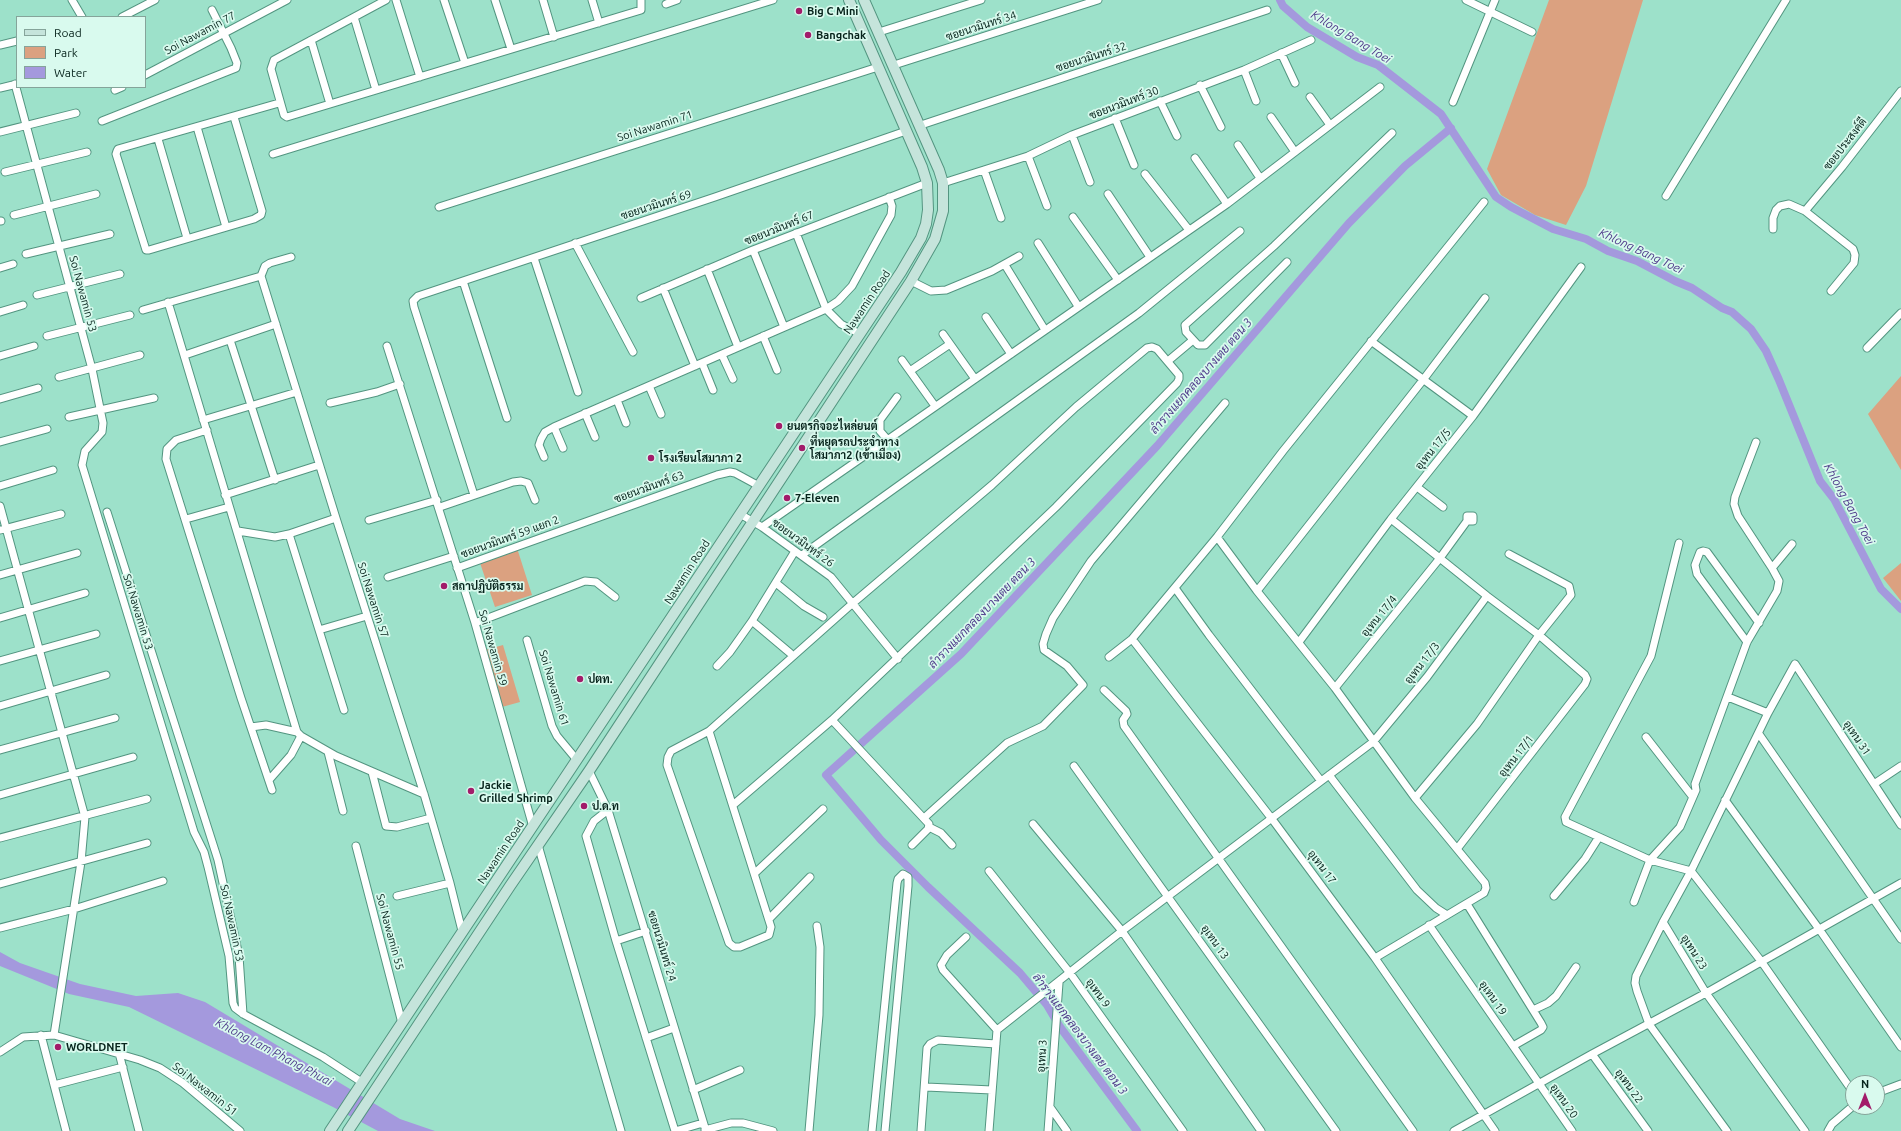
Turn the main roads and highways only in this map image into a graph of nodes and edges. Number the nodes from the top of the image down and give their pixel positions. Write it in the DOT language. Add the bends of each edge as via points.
graph roads {
  1 [pos="849,0"];
  2 [pos="864,0"];
  3 [pos="577,760"];
  4 [pos="589,771"];
  5 [pos="330,1131"];
  6 [pos="348,1131"];
  1 -- 3 [label="main road, Nawamin Road" via="927,183 928,210 921,238 901,272"];
  2 -- 4 [label="main road" via="921,125 943,183 940,226 911,281"];
  3 -- 4 [label="main road"];
  3 -- 5 [label="main road, Nawamin Road"];
  4 -- 6 [label="main road"];
}
